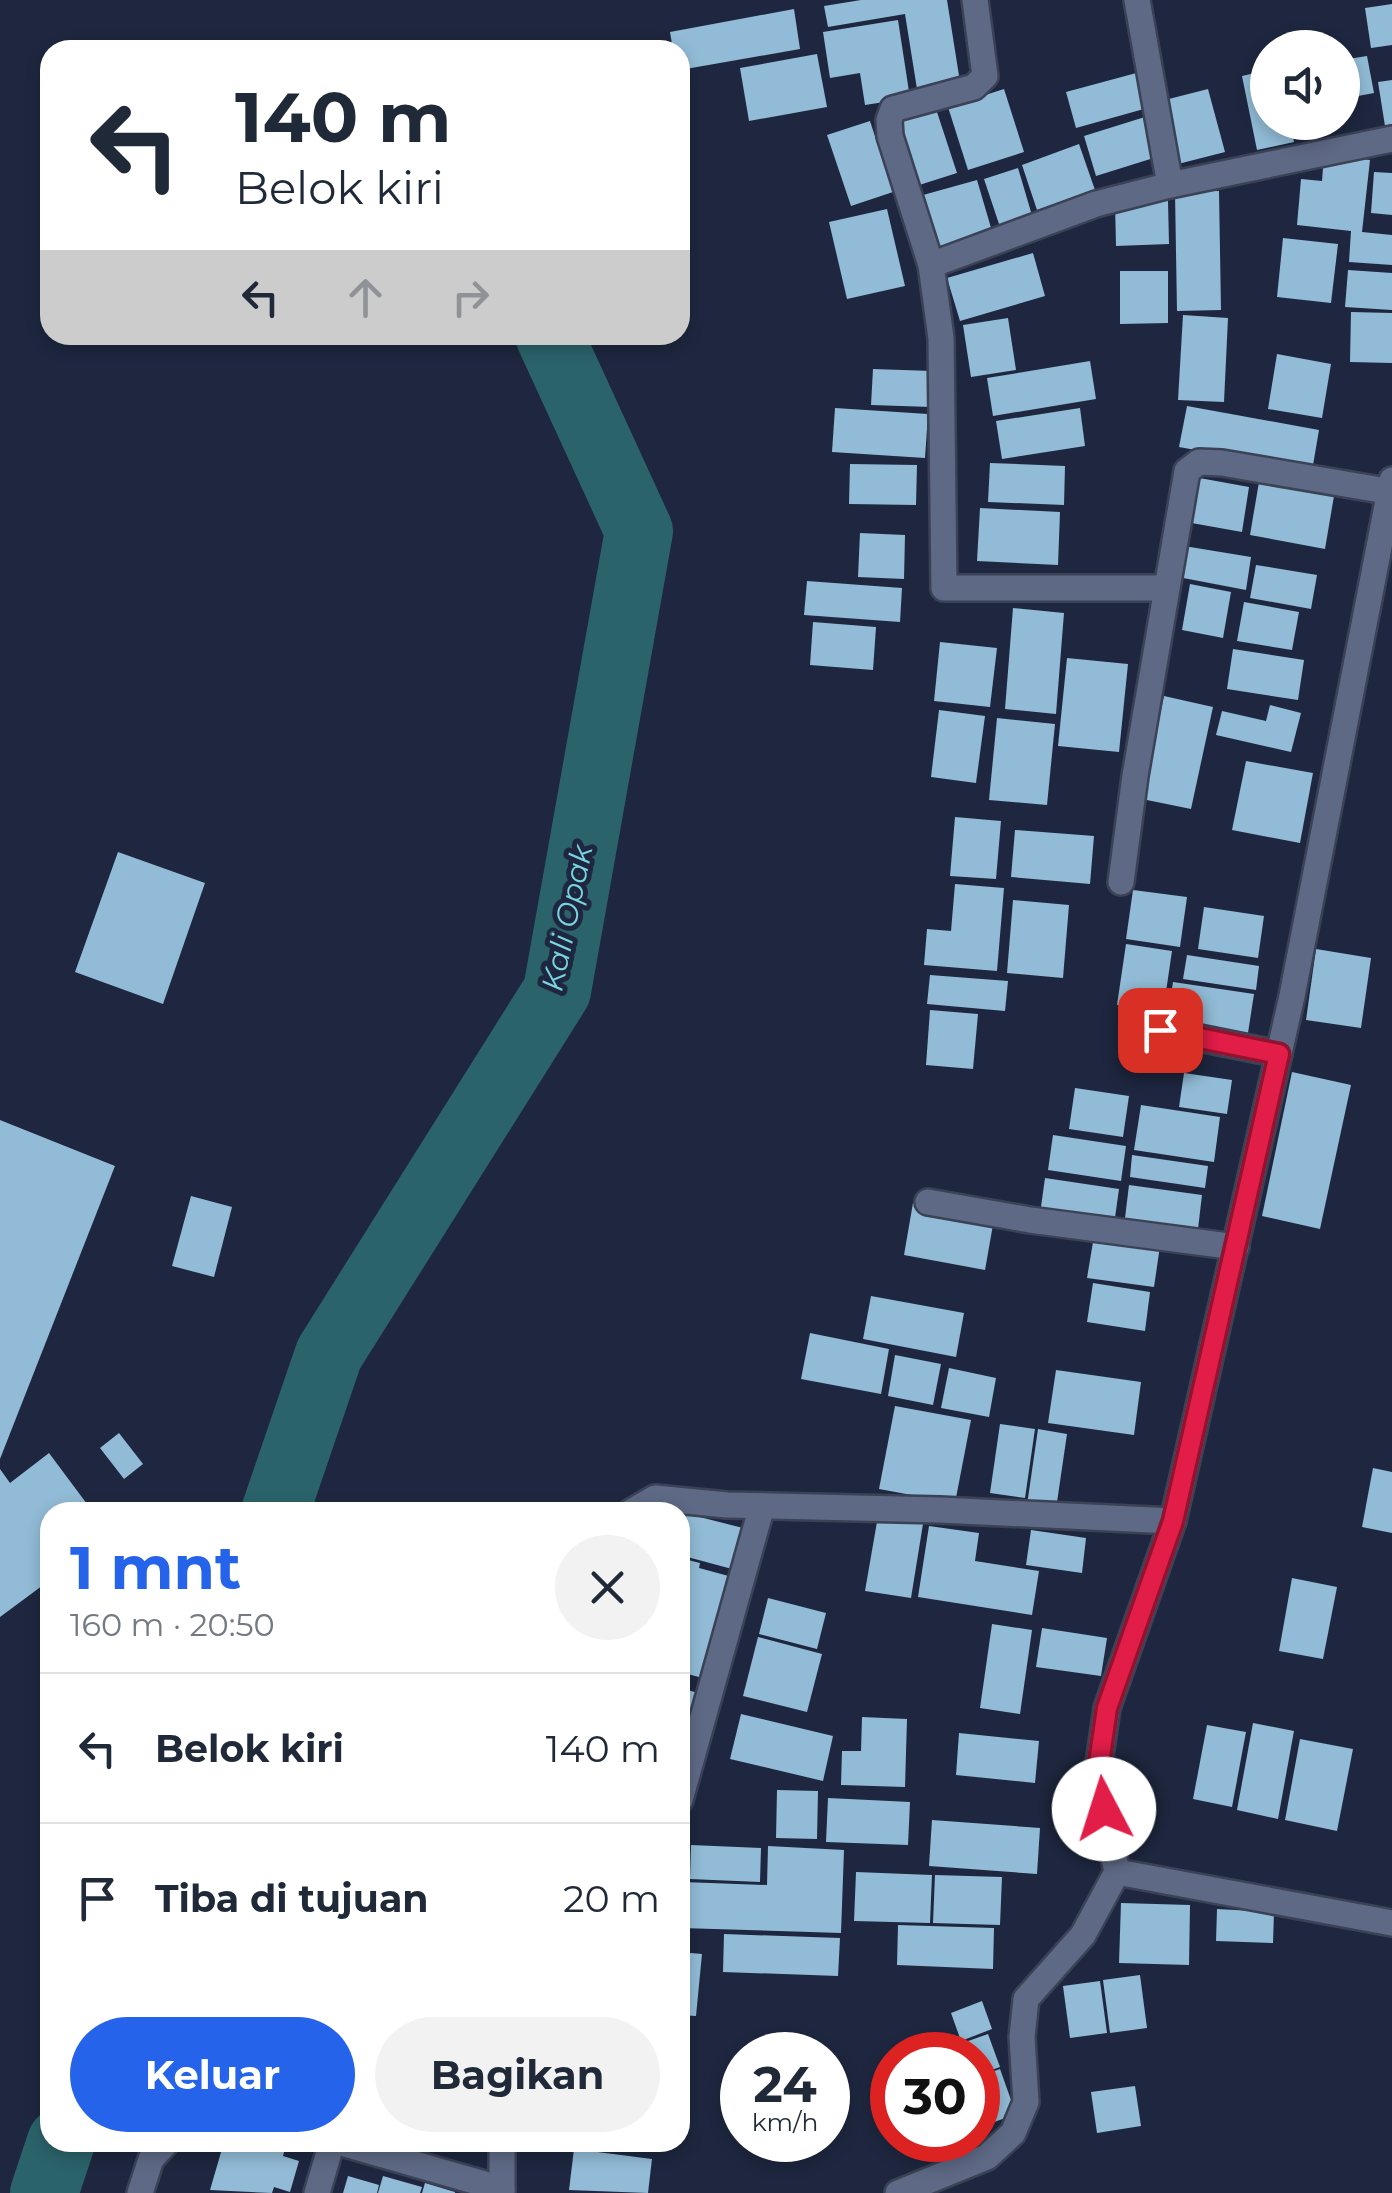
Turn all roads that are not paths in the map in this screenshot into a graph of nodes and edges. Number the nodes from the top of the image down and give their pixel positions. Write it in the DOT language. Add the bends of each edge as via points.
graph roads {
  1 [pos="975,0"];
  2 [pos="1137,0"];
  3 [pos="1392,139"];
  4 [pos="1170,185"];
  5 [pos="931,265"];
  6 [pos="1391,488"];
  7 [pos="1166,588"];
  8 [pos="1120,882"];
  9 [pos="1160,1030"];
  10 [pos="1279,1054"];
  11 [pos="928,1202"];
  12 [pos="1236,1247"];
  13 [pos="648,1502"];
  14 [pos="762,1506"];
  15 [pos="1173,1521"];
  16 [pos="690,1764"];
  17 [pos="1118,1872"];
  18 [pos="1392,1923"];
  19 [pos="157,2152"];
  20 [pos="332,2152"];
  21 [pos="369,2152"];
  22 [pos="502,2152"];
  23 [pos="502,2191"];
  24 [pos="140,2193"];
  25 [pos="318,2193"];
  26 [pos="898,2193"];
  1 -- 5 [label="street" via="985,76 974,86 892,109 889,120"];
  2 -- 4 [label="street"];
  3 -- 4 [label="street"];
  4 -- 5 [label="street" via="1096,204"];
  5 -- 7 [label="street" via="941,338 944,588"];
  6 -- 7 [label="street" via="1199,462 1184,479"];
  6 -- 10 [label="street"];
  7 -- 8 [label="street"];
  9 -- 10 [label="street"];
  10 -- 12 [label="street"];
  11 -- 12 [label="street"];
  12 -- 15 [label="street"];
  13 -- 14 [label="street"];
  14 -- 15 [label="street"];
  14 -- 16 [label="street"];
  15 -- 17 [label="street" via="1107,1708 1097,1777"];
  17 -- 18 [label="street"];
  17 -- 26 [label="street" via="1082,1935 1026,1998 1026,2102 1013,2133 986,2157"];
  19 -- 24 [label="street"];
  20 -- 25 [label="street"];
  21 -- 23 [label="street"];
  22 -- 23 [label="street"];
}
